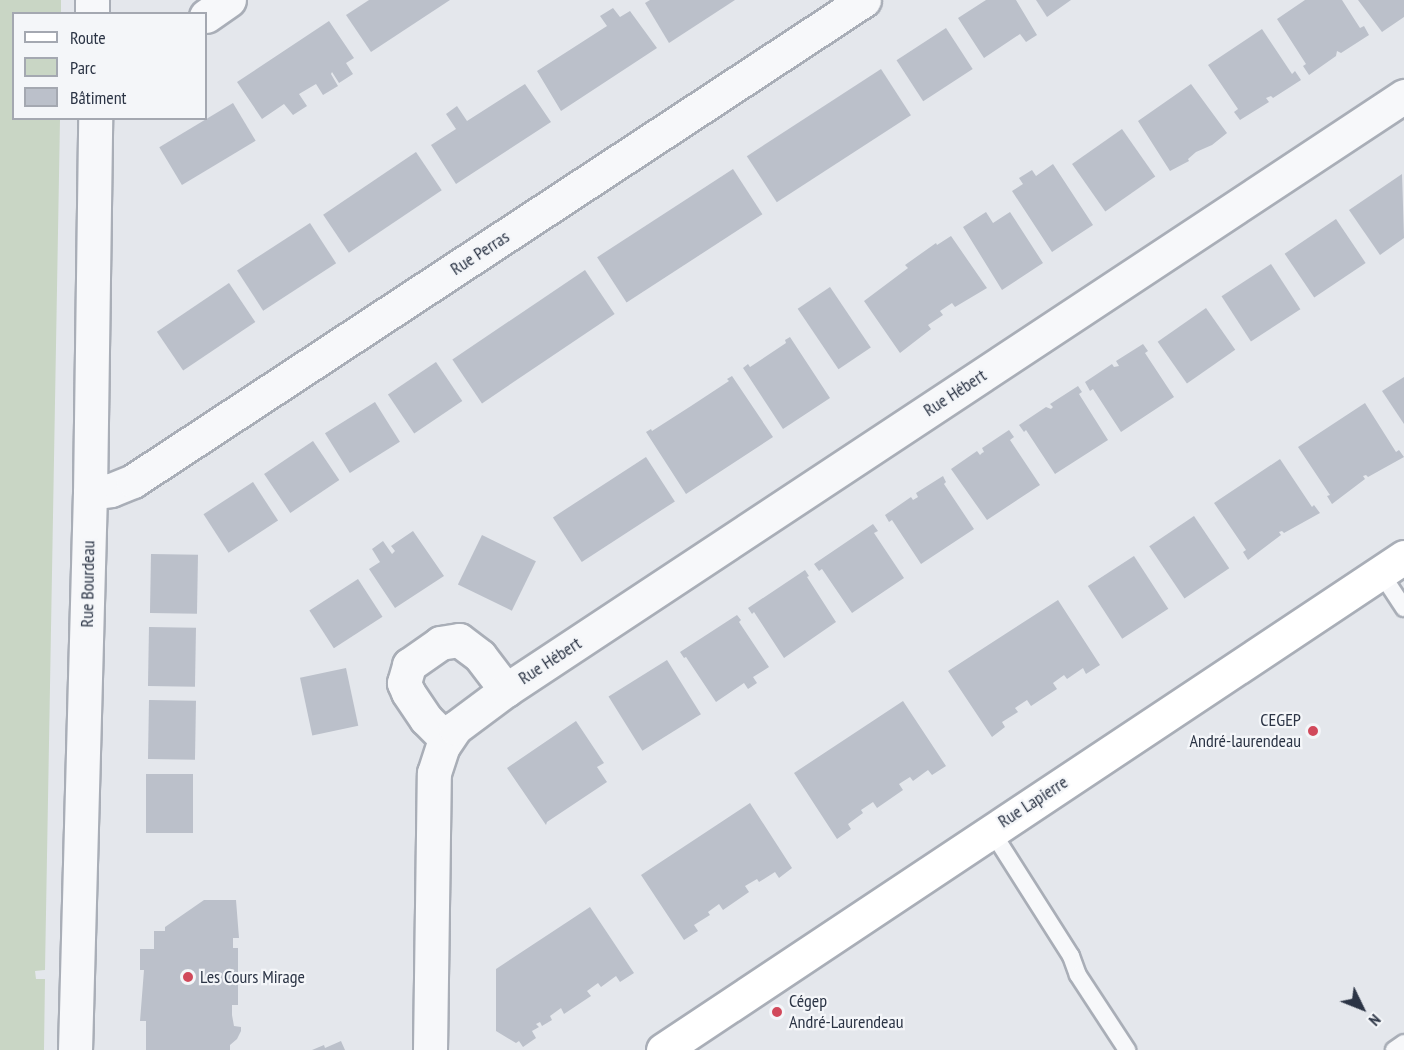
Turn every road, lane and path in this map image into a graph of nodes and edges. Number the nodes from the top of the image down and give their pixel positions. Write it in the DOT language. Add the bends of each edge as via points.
graph roads {
  1 [pos="229,0"];
  2 [pos="864,0"];
  3 [pos="207,15"];
  4 [pos="1404,96"];
  5 [pos="95,120"];
  6 [pos="90,493"];
  7 [pos="1392,565"];
  8 [pos="1404,608"];
  9 [pos="506,690"];
  10 [pos="447,739"];
  11 [pos="991,830"];
  12 [pos="1404,1043"];
  13 [pos="75,1050"];
  14 [pos="430,1050"];
  15 [pos="663,1050"];
  16 [pos="1127,1050"];
  17 [pos="1394,1050"];
  1 -- 3 [label="street"];
  2 -- 6 [label="street, Rue Perras" via="133,481"];
  4 -- 9 [label="street, Rue Hébert"];
  5 -- 6 [label="street, Rue Bourdeau"];
  6 -- 13 [label="street, Rue Bourdeau"];
  7 -- 8 [label="lane"];
  7 -- 11 [label="street, Rue Lapierre"];
  9 -- 10 [label="street, Rue Hébert" via="463,721"];
  9 -- 10 [label="street, Rue Hébert" via="480,656 459,640 440,643 409,665 404,682 408,692 426,719"];
  10 -- 14 [label="street, Rue Hébert" via="434,773"];
  11 -- 15 [label="street, Rue Lapierre"];
  11 -- 16 [label="lane"];
  12 -- 17 [label="lane"];
}
